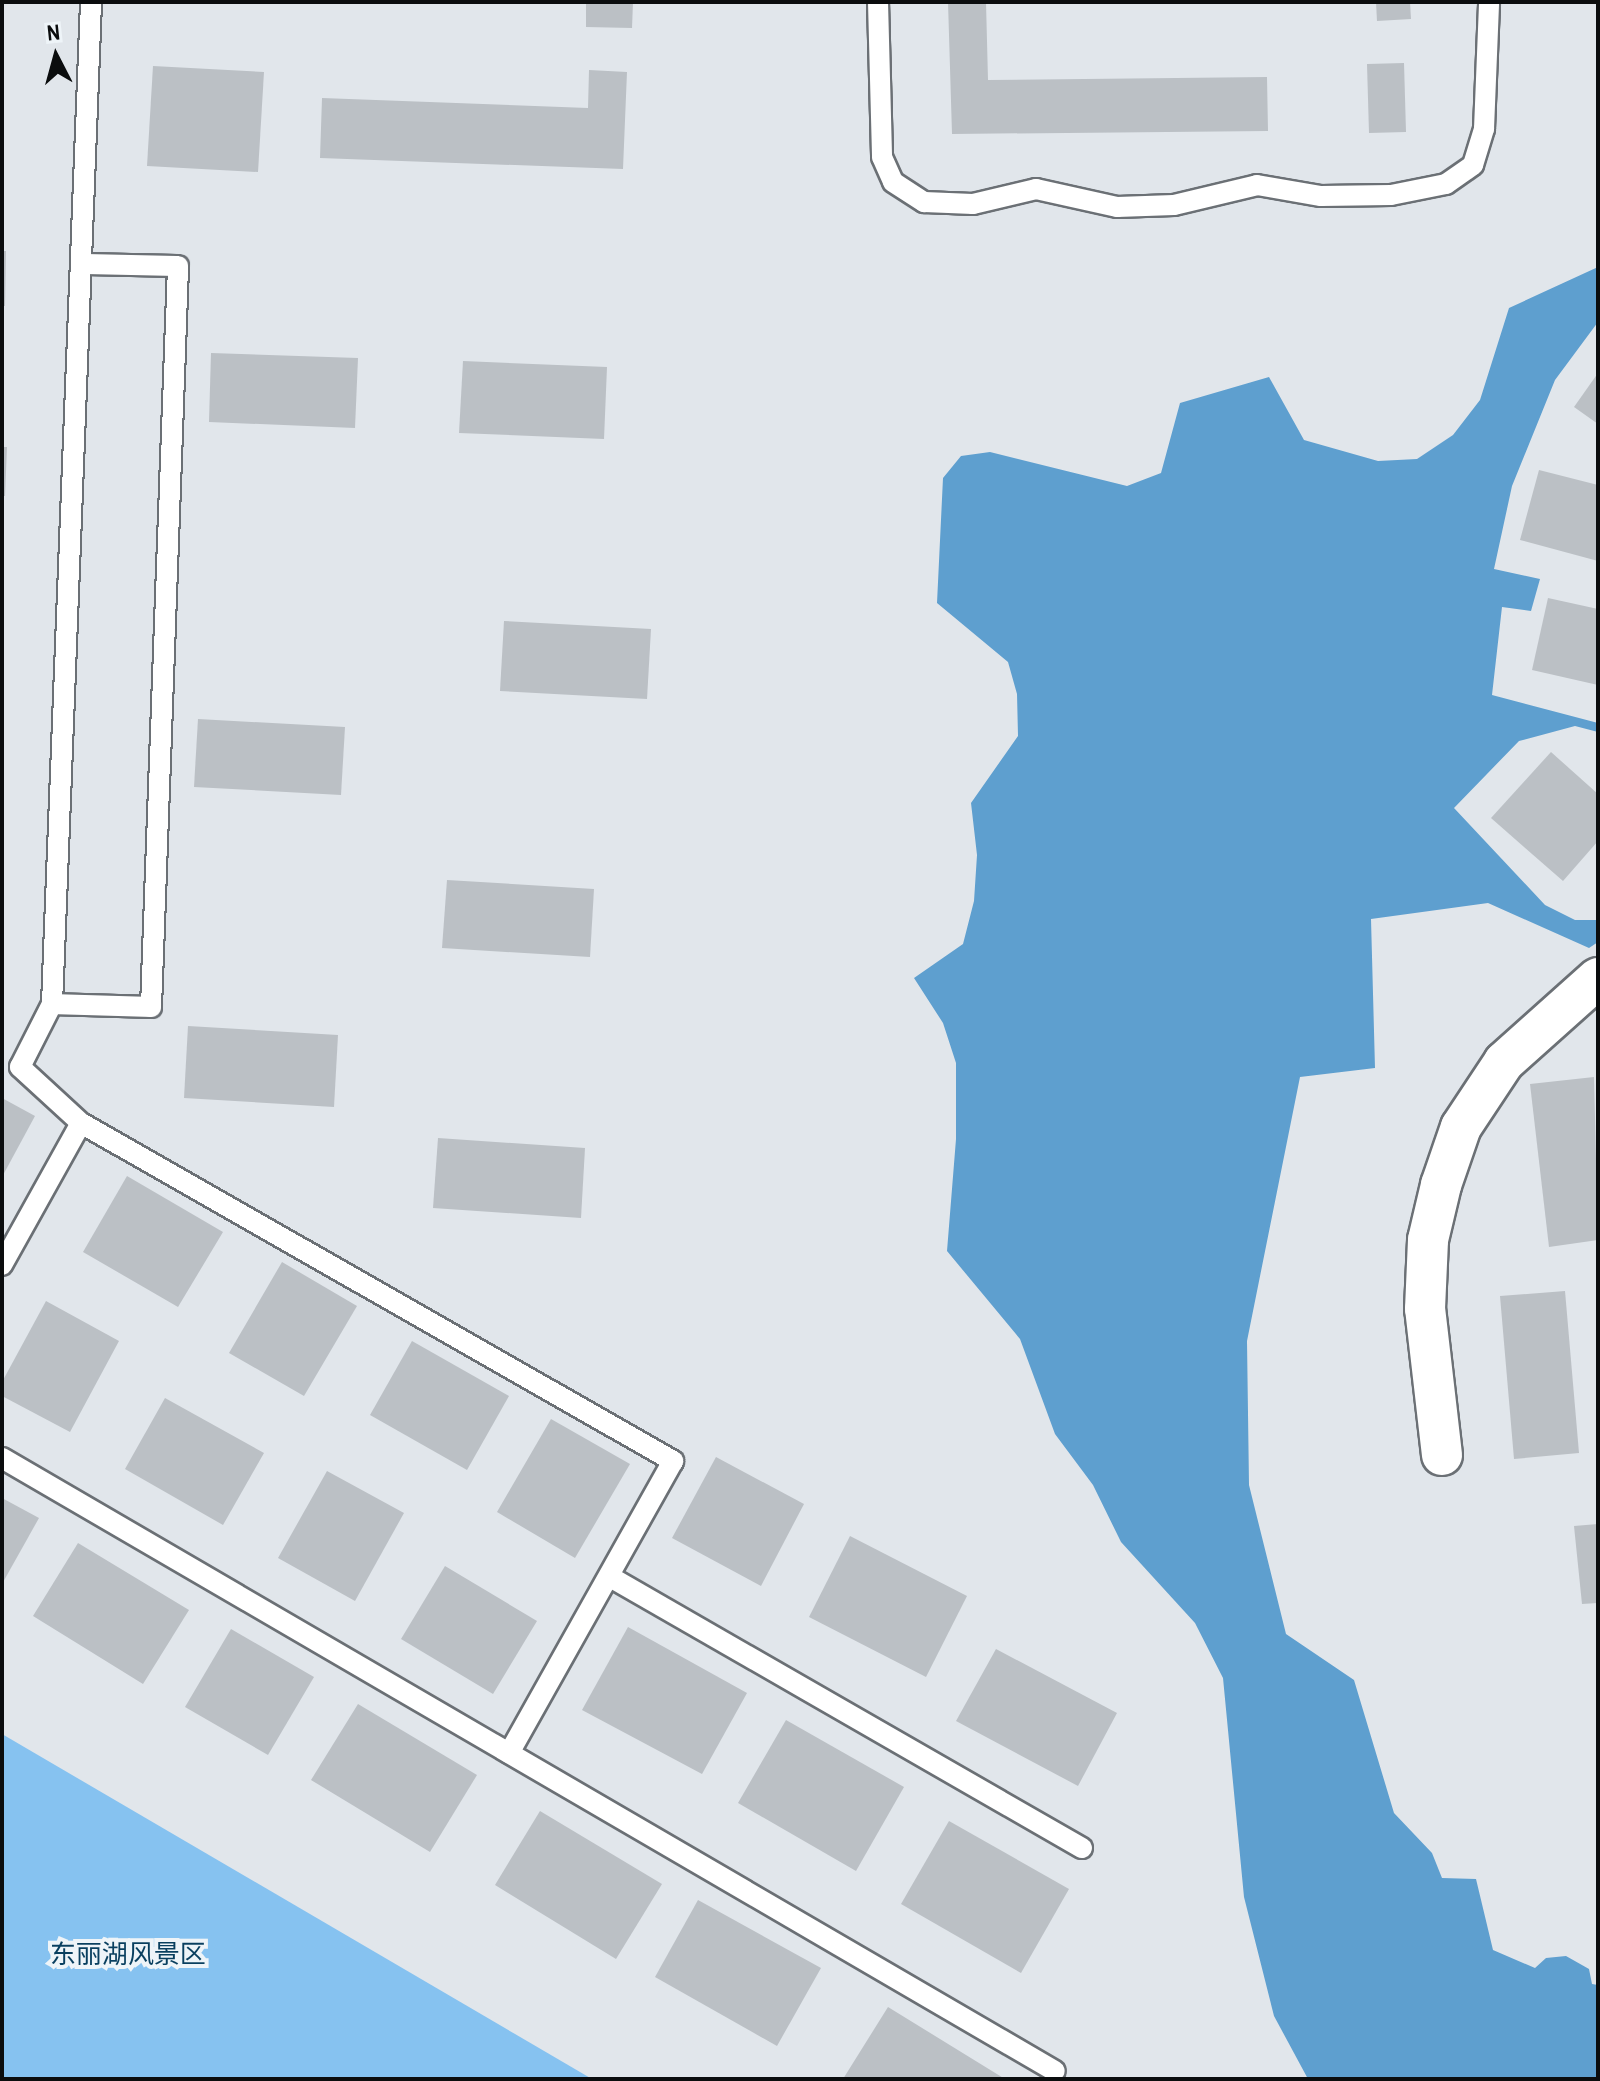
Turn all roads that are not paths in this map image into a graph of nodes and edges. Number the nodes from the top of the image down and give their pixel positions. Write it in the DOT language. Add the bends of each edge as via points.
graph roads {
  1 [pos="91,2"];
  2 [pos="878,2"];
  3 [pos="1489,2"];
  4 [pos="84,264"];
  5 [pos="1598,978"];
  6 [pos="52,1004"];
  7 [pos="81,1123"];
  8 [pos="2,1265"];
  9 [pos="1442,1455"];
  10 [pos="2,1458"];
  11 [pos="612,1578"];
  12 [pos="509,1753"];
  13 [pos="1082,1848"];
  14 [pos="1055,2071"];
  1 -- 4 [label="lane"];
  2 -- 3 [label="lane" via="882,157 893,182 924,202 973,204 1036,189 1117,207 1174,205 1257,185 1321,196 1391,195 1446,184 1473,165 1484,129"];
  4 -- 6 [label="lane"];
  4 -- 6 [label="lane" via="178,266 151,1007"];
  5 -- 9 [label="street" via="1504,1062 1461,1127 1441,1185 1428,1240 1425,1309"];
  6 -- 7 [label="lane" via="20,1067"];
  7 -- 8 [label="lane"];
  7 -- 11 [label="lane" via="673,1461"];
  10 -- 12 [label="lane"];
  11 -- 12 [label="lane"];
  11 -- 13 [label="lane"];
  12 -- 14 [label="lane"];
}
